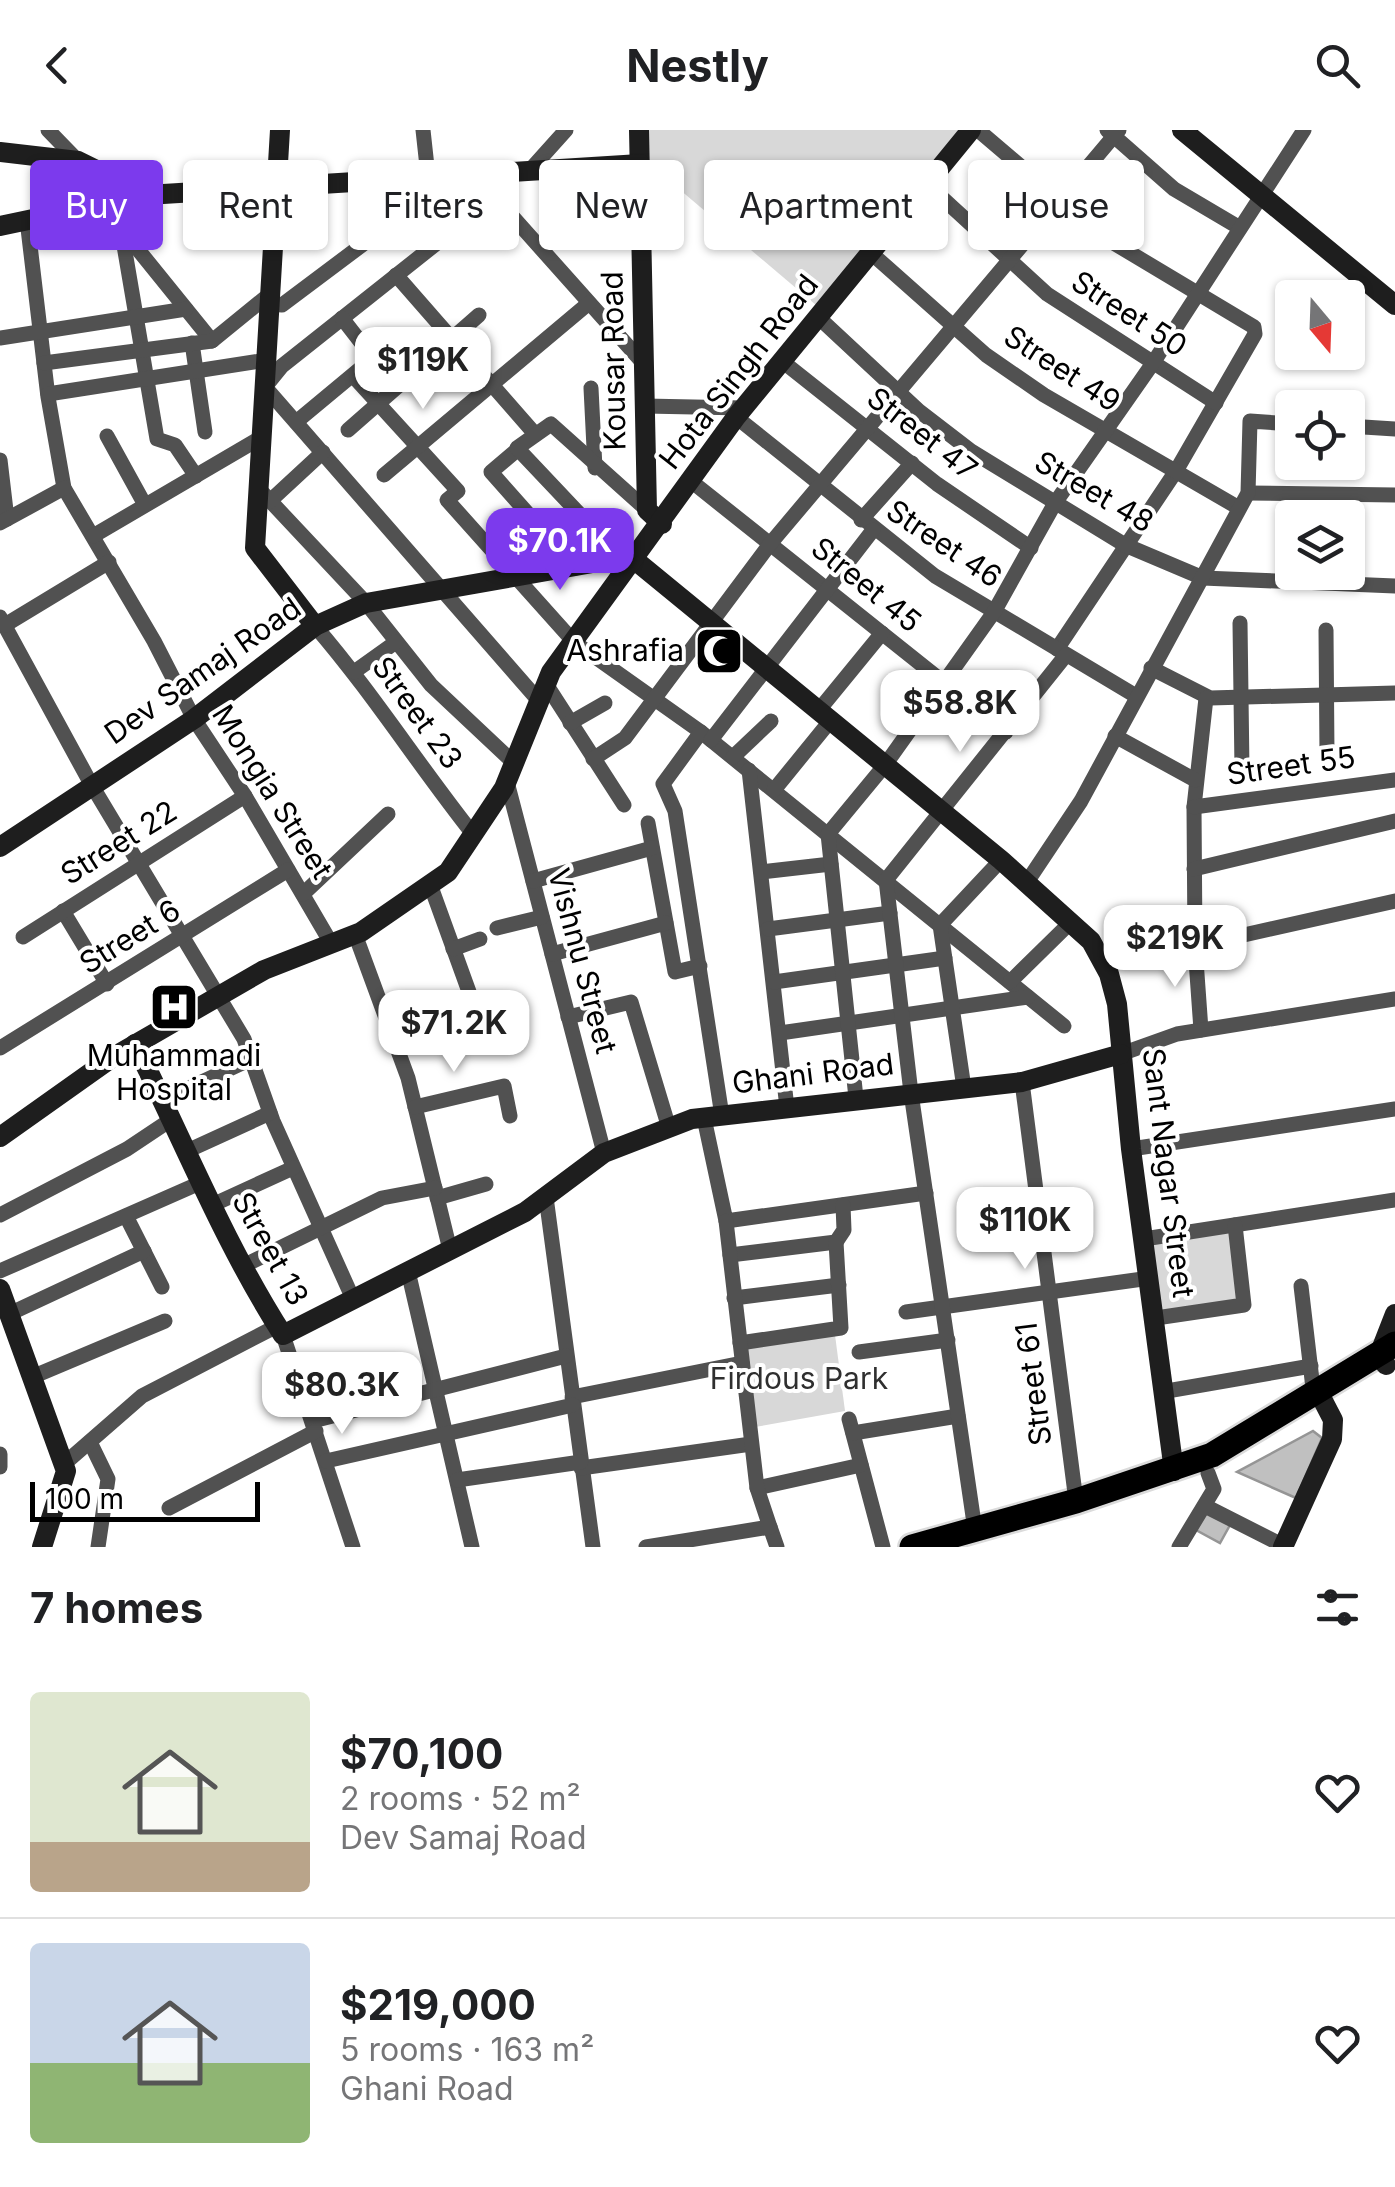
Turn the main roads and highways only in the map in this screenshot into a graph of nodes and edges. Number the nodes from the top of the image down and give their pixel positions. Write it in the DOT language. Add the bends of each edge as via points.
graph roads {
  1 [pos="1389,1356"];
  2 [pos="1319,1398"];
  3 [pos="974,1538"];
  4 [pos="912,1547"];
  1 -- 2 [label="main road"];
  2 -- 3 [label="main road" via="1174,1471"];
  2 -- 3 [label="main road" via="1208,1473"];
  3 -- 4 [label="main road"];
}
